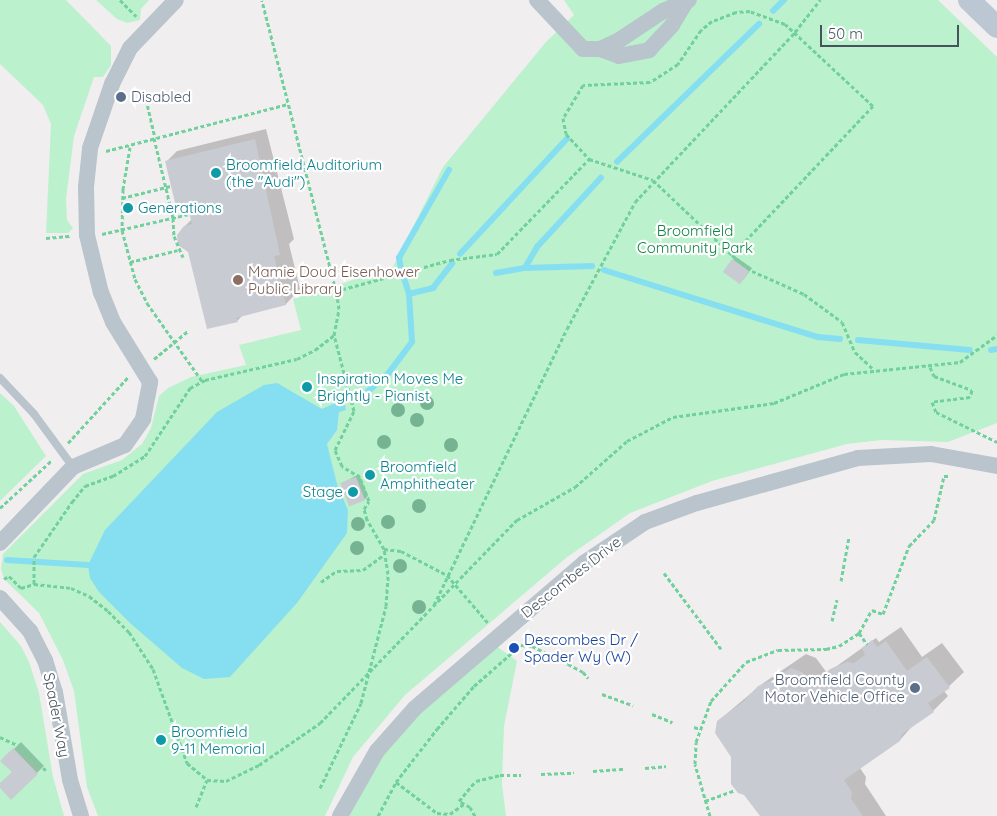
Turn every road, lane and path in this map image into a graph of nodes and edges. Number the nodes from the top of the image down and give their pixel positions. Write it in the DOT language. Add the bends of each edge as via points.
graph roads {
  1 [pos="120,0"];
  2 [pos="176,0"];
  3 [pos="262,0"];
  4 [pos="537,0"];
  5 [pos="820,0"];
  6 [pos="969,0"];
  7 [pos="687,1"];
  8 [pos="140,20"];
  9 [pos="997,27"];
  10 [pos="795,32"];
  11 [pos="600,49"];
  12 [pos="146,99"];
  13 [pos="288,104"];
  14 [pos="154,138"];
  15 [pos="589,159"];
  16 [pos="652,180"];
  17 [pos="171,186"];
  18 [pos="165,187"];
  19 [pos="122,198"];
  20 [pos="189,214"];
  21 [pos="173,218"];
  22 [pos="122,230"];
  23 [pos="97,234"];
  24 [pos="76,235"];
  25 [pos="46,238"];
  26 [pos="178,250"];
  27 [pos="732,255"];
  28 [pos="183,257"];
  29 [pos="130,262"];
  30 [pos="336,291"];
  31 [pos="188,330"];
  32 [pos="334,334"];
  33 [pos="997,334"];
  34 [pos="174,341"];
  35 [pos="150,362"];
  36 [pos="930,366"];
  37 [pos="874,369"];
  38 [pos="0,378"];
  39 [pos="202,382"];
  40 [pos="997,442"];
  41 [pos="997,466"];
  42 [pos="72,467"];
  43 [pos="953,477"];
  44 [pos="849,537"];
  45 [pos="0,542"];
  46 [pos="384,549"];
  47 [pos="384,555"];
  48 [pos="664,573"];
  49 [pos="447,575"];
  50 [pos="4,579"];
  51 [pos="841,581"];
  52 [pos="321,582"];
  53 [pos="34,584"];
  54 [pos="455,585"];
  55 [pos="0,598"];
  56 [pos="837,600"];
  57 [pos="434,606"];
  58 [pos="832,621"];
  59 [pos="489,624"];
  60 [pos="859,634"];
  61 [pos="828,642"];
  62 [pos="866,644"];
  63 [pos="721,649"];
  64 [pos="826,649"];
  65 [pos="367,677"];
  66 [pos="588,678"];
  67 [pos="602,694"];
  68 [pos="633,705"];
  69 [pos="652,714"];
  70 [pos="672,722"];
  71 [pos="694,727"];
  72 [pos="700,729"];
  73 [pos="0,737"];
  74 [pos="666,766"];
  75 [pos="645,768"];
  76 [pos="625,769"];
  77 [pos="46,770"];
  78 [pos="593,771"];
  79 [pos="541,774"];
  80 [pos="574,774"];
  81 [pos="521,775"];
  82 [pos="207,780"];
  83 [pos="396,782"];
  84 [pos="320,788"];
  85 [pos="735,790"];
  86 [pos="704,801"];
  87 [pos="464,804"];
  88 [pos="196,807"];
  89 [pos="449,815"];
  90 [pos="82,816"];
  91 [pos="340,816"];
  92 [pos="378,816"];
  93 [pos="475,816"];
  94 [pos="710,816"];
  1 -- 8 [label="path"];
  2 -- 42 [label="street" via="130,48 112,84 90,148 86,187 87,235 93,265 112,320 150,382 146,409 138,430 125,445"];
  3 -- 13 [label="path"];
  4 -- 11 [label="street" via="583,49"];
  5 -- 10 [label="path"];
  6 -- 9 [label="main road"];
  7 -- 11 [label="street" via="663,10 626,36"];
  7 -- 11 [label="street" via="672,25 649,50 619,56"];
  10 -- 15 [label="path" via="774,18 750,11 736,12 701,30 678,64 665,75 642,83 583,85 563,118 567,139"];
  10 -- 16 [label="path"];
  10 -- 27 [label="path" via="873,106"];
  12 -- 14 [label="path"];
  13 -- 14 [label="path"];
  13 -- 30 [label="path"];
  14 -- 18 [label="path"];
  14 -- 19 [label="path" via="130,147"];
  15 -- 16 [label="path"];
  15 -- 30 [label="path" via="497,254 450,260"];
  16 -- 27 [label="path"];
  16 -- 49 [label="path" via="620,226"];
  17 -- 18 [label="path"];
  18 -- 19 [label="path"];
  18 -- 21 [label="path"];
  19 -- 22 [label="path"];
  20 -- 21 [label="path"];
  21 -- 22 [label="path"];
  21 -- 26 [label="path"];
  22 -- 23 [label="path"];
  22 -- 29 [label="path"];
  24 -- 25 [label="path"];
  26 -- 28 [label="path"];
  26 -- 29 [label="path"];
  27 -- 37 [label="path" via="752,271 804,294 842,322 854,352"];
  29 -- 34 [label="path" via="147,303"];
  30 -- 32 [label="path" via="338,316"];
  31 -- 34 [label="path"];
  32 -- 39 [label="path" via="315,350 297,359"];
  32 -- 46 [label="path" via="354,411 336,450 342,466 360,477 369,501 364,509 367,520"];
  33 -- 36 [label="path" via="960,362"];
  34 -- 35 [label="path"];
  34 -- 39 [label="path"];
  36 -- 37 [label="path"];
  36 -- 40 [label="path" via="934,376 972,390 970,397 932,402 936,412"];
  37 -- 54 [label="path" via="844,374 774,403 673,417 627,441 575,487 517,520"];
  38 -- 42 [label="lane" via="34,414"];
  39 -- 53 [label="path" via="190,388 178,401 145,456 113,476 85,486 34,557"];
  41 -- 91 [label="street, Descombes Drive" via="931,454 858,458 697,503 645,522 584,563 415,708 377,751"];
  42 -- 45 [label="street"];
  43 -- 60 [label="path" via="944,476 934,520 909,546 883,614 872,610"];
  44 -- 51 [label="path"];
  46 -- 47 [label="path"];
  46 -- 49 [label="path" via="401,551"];
  47 -- 52 [label="path" via="362,570 337,571"];
  47 -- 65 [label="path" via="388,574 386,606"];
  48 -- 63 [label="path"];
  49 -- 54 [label="path"];
  49 -- 57 [label="path"];
  50 -- 53 [label="path" via="9,576 21,588"];
  53 -- 82 [label="path" via="57,584 88,596 130,632 153,669 187,763"];
  54 -- 57 [label="path"];
  54 -- 59 [label="path"];
  55 -- 90 [label="street, Spader Way" via="30,631 46,660 55,692 70,780"];
  56 -- 58 [label="path"];
  57 -- 65 [label="path"];
  60 -- 62 [label="path"];
  60 -- 64 [label="path"];
  61 -- 64 [label="path"];
  64 -- 72 [label="path" via="778,650 746,662 711,701"];
  65 -- 82 [label="path" via="320,723 291,745 226,781"];
  65 -- 84 [label="path" via="360,703"];
  66 -- 83 [label="path" via="583,672 532,646 521,645 474,686"];
  67 -- 68 [label="path"];
  69 -- 70 [label="path"];
  71 -- 72 [label="path"];
  72 -- 86 [label="path" via="694,764"];
  73 -- 77 [label="path" via="18,746"];
  74 -- 75 [label="path"];
  76 -- 78 [label="path"];
  79 -- 80 [label="path"];
  81 -- 87 [label="path" via="500,775 476,781 458,801"];
  82 -- 88 [label="path"];
  83 -- 89 [label="path" via="437,813"];
  83 -- 92 [label="path"];
  85 -- 86 [label="path"];
  86 -- 94 [label="path"];
  87 -- 89 [label="path"];
  87 -- 93 [label="path"];
}
